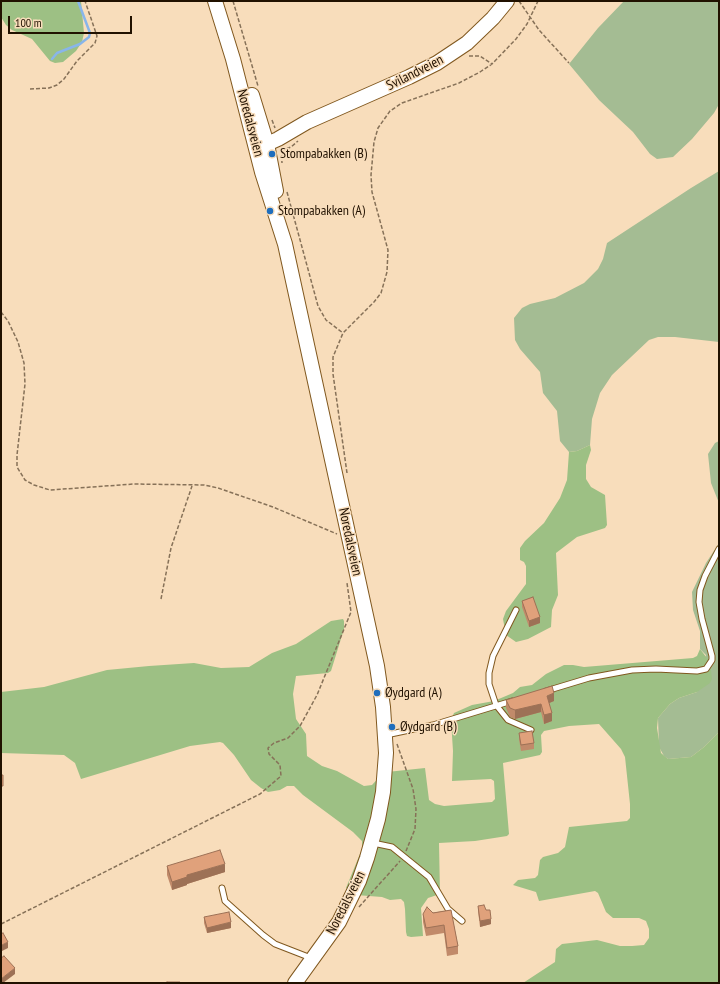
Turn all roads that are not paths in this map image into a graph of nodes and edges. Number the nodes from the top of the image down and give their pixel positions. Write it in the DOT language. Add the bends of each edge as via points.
graph roads {
  1 [pos="215,1"];
  2 [pos="224,1"];
  3 [pos="507,1"];
  4 [pos="265,136"];
  5 [pos="719,549"];
  6 [pos="516,610"];
  7 [pos="541,692"];
  8 [pos="521,698"];
  9 [pos="496,705"];
  10 [pos="531,730"];
  11 [pos="385,735"];
  12 [pos="372,843"];
  13 [pos="222,888"];
  14 [pos="462,921"];
  15 [pos="313,959"];
  16 [pos="295,983"];
  1 -- 4 [label="main road, Noredalsveien"];
  2 -- 4 [label="main road, Noredalsveien"];
  3 -- 4 [label="main road, Svilandveien" via="471,39 437,63 307,122"];
  4 -- 11 [label="main road, Noredalsveien" via="262,172 285,244 377,666"];
  5 -- 7 [label="lane" via="701,584 699,597 712,656 706,669 697,672 632,670 589,678"];
  6 -- 9 [label="lane" via="490,663 489,684"];
  8 -- 9 [label="lane"];
  9 -- 10 [label="lane" via="508,720"];
  9 -- 11 [label="lane" via="433,725"];
  11 -- 12 [label="main road, Noredalsveien" via="383,792"];
  12 -- 14 [label="lane" via="392,847 429,877 448,909"];
  12 -- 15 [label="main road, Noredalsveien" via="350,901"];
  13 -- 15 [label="lane" via="225,901 263,935 275,944"];
  15 -- 16 [label="main road, Noredalsveien"];
}
